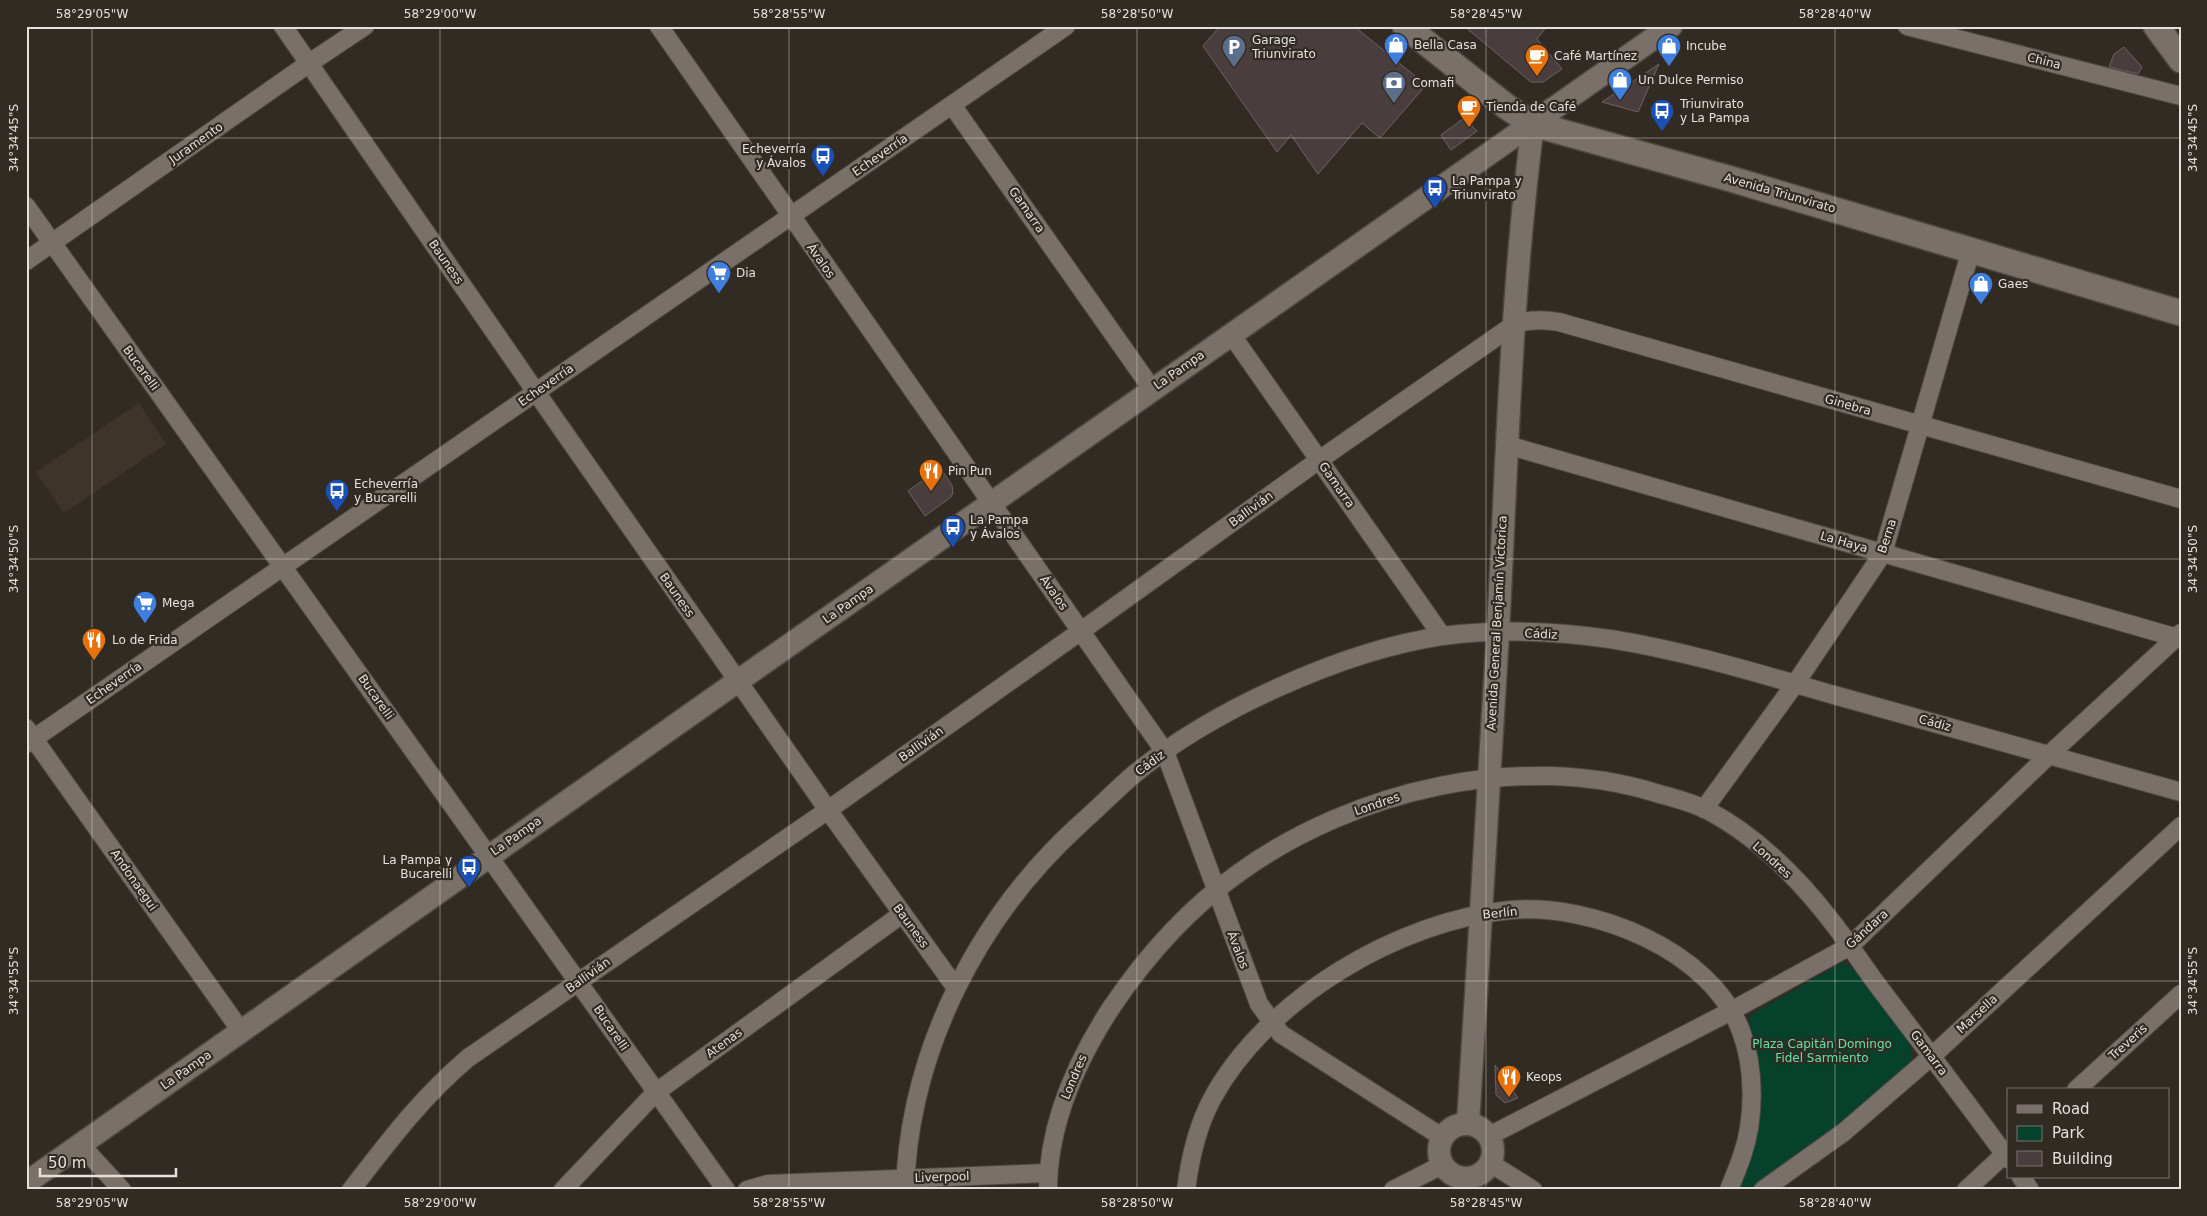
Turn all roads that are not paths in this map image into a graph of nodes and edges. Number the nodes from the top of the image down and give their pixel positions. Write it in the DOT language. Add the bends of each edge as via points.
graph roads {
  1 [pos="283,26"];
  2 [pos="366,26"];
  3 [pos="659,26"];
  4 [pos="1066,26"];
  5 [pos="1405,26"];
  6 [pos="1671,26"];
  7 [pos="1907,26"];
  8 [pos="2156,26"];
  9 [pos="2181,60"];
  10 [pos="308,64"];
  11 [pos="2181,96"];
  12 [pos="952,105"];
  13 [pos="1533,124"];
  14 [pos="26,206"];
  15 [pos="790,217"];
  16 [pos="53,244"];
  17 [pos="1971,250"];
  18 [pos="26,261"];
  19 [pos="2181,313"];
  20 [pos="1515,324"];
  21 [pos="1231,334"];
  22 [pos="1152,389"];
  23 [pos="536,392"];
  24 [pos="1920,426"];
  25 [pos="1506,445"];
  26 [pos="1319,460"];
  27 [pos="2181,499"];
  28 [pos="992,504"];
  29 [pos="1883,554"];
  30 [pos="282,565"];
  31 [pos="1081,632"];
  32 [pos="1498,632"];
  33 [pos="1442,636"];
  34 [pos="2179,636"];
  35 [pos="738,681"];
  36 [pos="1795,684"];
  37 [pos="29,737"];
  38 [pos="1165,752"];
  39 [pos="2050,754"];
  40 [pos="1489,778"];
  41 [pos="2181,792"];
  42 [pos="1704,809"];
  43 [pos="828,810"];
  44 [pos="2181,826"];
  45 [pos="489,856"];
  46 [pos="1216,890"];
  47 [pos="902,914"];
  48 [pos="1481,914"];
  49 [pos="1850,946"];
  50 [pos="579,981"];
  51 [pos="956,988"];
  52 [pos="2181,994"];
  53 [pos="1731,1011"];
  54 [pos="1272,1023"];
  55 [pos="242,1030"];
  56 [pos="1932,1056"];
  57 [pos="2078,1088"];
  58 [pos="655,1093"];
  59 [pos="1468,1123"];
  60 [pos="1489,1136"];
  61 [pos="1442,1137"];
  62 [pos="80,1144"];
  63 [pos="2007,1155"];
  64 [pos="1490,1164"];
  65 [pos="1442,1165"];
  66 [pos="2022,1178"];
  67 [pos="1048,1181"];
  68 [pos="26,1183"];
  69 [pos="905,1184"];
  70 [pos="1462,1184"];
  71 [pos="122,1190"];
  72 [pos="351,1190"];
  73 [pos="563,1190"];
  74 [pos="726,1190"];
  75 [pos="747,1190"];
  76 [pos="1186,1190"];
  77 [pos="1393,1190"];
  78 [pos="1533,1190"];
  79 [pos="1729,1190"];
  80 [pos="1763,1190"];
  81 [pos="1966,1190"];
  82 [pos="2030,1190"];
  1 -- 10 [label="street, Bauness"];
  2 -- 10 [label="street, Juramento"];
  3 -- 15 [label="street, Ávalos"];
  4 -- 12 [label="street, Echeverría"];
  5 -- 13 [label="main road, Avenida Triunvirato"];
  6 -- 13 [label="street, La Pampa"];
  7 -- 11 [label="street, China"];
  8 -- 9 [label="main road"];
  10 -- 16 [label="street, Juramento"];
  10 -- 23 [label="street, Bauness"];
  12 -- 15 [label="street, Echeverría"];
  12 -- 22 [label="street, Gamarra"];
  13 -- 17 [label="main road, Avenida Triunvirato"];
  13 -- 20 [label="street, Avenida General Benjamín Victorica"];
  13 -- 21 [label="street, La Pampa"];
  14 -- 16 [label="street, Bucarelli"];
  15 -- 23 [label="street, Echeverría"];
  15 -- 28 [label="street, Ávalos"];
  16 -- 18 [label="street, Juramento"];
  16 -- 30 [label="street, Bucarelli"];
  17 -- 19 [label="main road, Avenida Triunvirato"];
  17 -- 24 [label="street, Berna"];
  20 -- 24 [label="street, Ginebra" via="1544,319 1559,322"];
  20 -- 25 [label="street, Avenida General Benjamín Victorica"];
  20 -- 26 [label="street, Ballivián"];
  21 -- 22 [label="street, La Pampa"];
  21 -- 26 [label="street, Gamarra"];
  22 -- 28 [label="street, La Pampa"];
  23 -- 30 [label="street, Echeverría"];
  23 -- 35 [label="street, Bauness"];
  24 -- 27 [label="street, Ginebra"];
  24 -- 29 [label="street, Berna"];
  25 -- 29 [label="street, La Haya"];
  25 -- 32 [label="street, Avenida General Benjamín Victorica"];
  26 -- 31 [label="street, Ballivián"];
  26 -- 33 [label="street, Gamarra"];
  28 -- 31 [label="street, Ávalos"];
  28 -- 35 [label="street, La Pampa"];
  29 -- 34 [label="street, La Haya"];
  29 -- 36 [label="street, Berna"];
  30 -- 37 [label="street, Echeverría"];
  30 -- 45 [label="street, Bucarelli"];
  31 -- 38 [label="street, Ávalos"];
  31 -- 43 [label="street, Ballivián"];
  32 -- 33 [label="street, Cádiz"];
  32 -- 36 [label="street, Cádiz" via="1609,639 1703,658"];
  32 -- 40 [label="street, Avenida General Benjamín Victorica"];
  33 -- 38 [label="street, Cádiz" via="1336,664 1247,703"];
  34 -- 39 [label="street, Gándara"];
  35 -- 43 [label="street, Bauness"];
  35 -- 45 [label="street, La Pampa"];
  36 -- 39 [label="street, Cádiz"];
  36 -- 42 [label="street, Berna"];
  37 -- 55 [label="street, Andonaegui"];
  38 -- 46 [label="street, Ávalos"];
  38 -- 51 [label="street, Cádiz" via="1134,775 1037,867 984,939"];
  39 -- 41 [label="street, Cádiz"];
  39 -- 49 [label="street, Gándara"];
  40 -- 42 [label="street, Londres" via="1576,777 1613,782"];
  40 -- 46 [label="street, Londres" via="1415,792 1356,811 1273,850"];
  40 -- 48 [label="street, Avenida General Benjamín Victorica"];
  42 -- 49 [label="street, Londres" via="1726,821 1775,861 1816,903"];
  43 -- 47 [label="street, Bauness"];
  43 -- 50 [label="street, Ballivián"];
  44 -- 56 [label="street, Marsella"];
  45 -- 50 [label="street, Bucarelli"];
  45 -- 55 [label="street, La Pampa"];
  46 -- 54 [label="street, Ávalos" via="1259,1004"];
  46 -- 67 [label="street, Londres" via="1149,956 1099,1026 1069,1086 1057,1122"];
  47 -- 51 [label="street, Bauness"];
  47 -- 58 [label="street, Atenas"];
  48 -- 53 [label="street, Berlín" via="1544,910 1606,921 1635,932 1688,965 1712,986"];
  48 -- 54 [label="street, Berlín" via="1415,933 1361,959 1325,981"];
  48 -- 59 [label="street, Avenida General Benjamín Victorica"];
  49 -- 53 [label="street, Gándara"];
  49 -- 56 [label="street, Gamarra"];
  50 -- 58 [label="street, Bucarelli"];
  50 -- 72 [label="street, Ballivián" via="444,1078 408,1117"];
  51 -- 69 [label="street" via="935,1038 916,1100 909,1132"];
  52 -- 57 [label="street, Treveris"];
  53 -- 60 [label="street, Gándara"];
  53 -- 79 [label="street, Berlín" via="1741,1031 1746,1054 1750,1103 1743,1155"];
  54 -- 61 [label="street, Ávalos" via="1281,1034"];
  54 -- 76 [label="street, Berlín" via="1228,1072 1211,1100 1198,1130"];
  55 -- 62 [label="street, La Pampa"];
  56 -- 63 [label="street, Gamarra"];
  56 -- 80 [label="street, Marsella" via="1844,1132"];
  58 -- 73 [label="street, Atenas"];
  58 -- 74 [label="street, Bucarelli"];
  59 -- 60 [label="street" via="1480,1127"];
  59 -- 61 [label="street" via="1453,1126"];
  60 -- 64 [label="street" via="1493,1150"];
  61 -- 65 [label="street" via="1438,1151"];
  62 -- 68 [label="street, La Pampa"];
  62 -- 71 [label="street"];
  63 -- 81 [label="street"];
  64 -- 70 [label="street"];
  64 -- 78 [label="street"];
  65 -- 70 [label="street"];
  65 -- 77 [label="street"];
  66 -- 82 [label="street"];
  67 -- 69 [label="street, Liverpool"];
  69 -- 75 [label="street, Liverpool" via="768,1184"];
}
